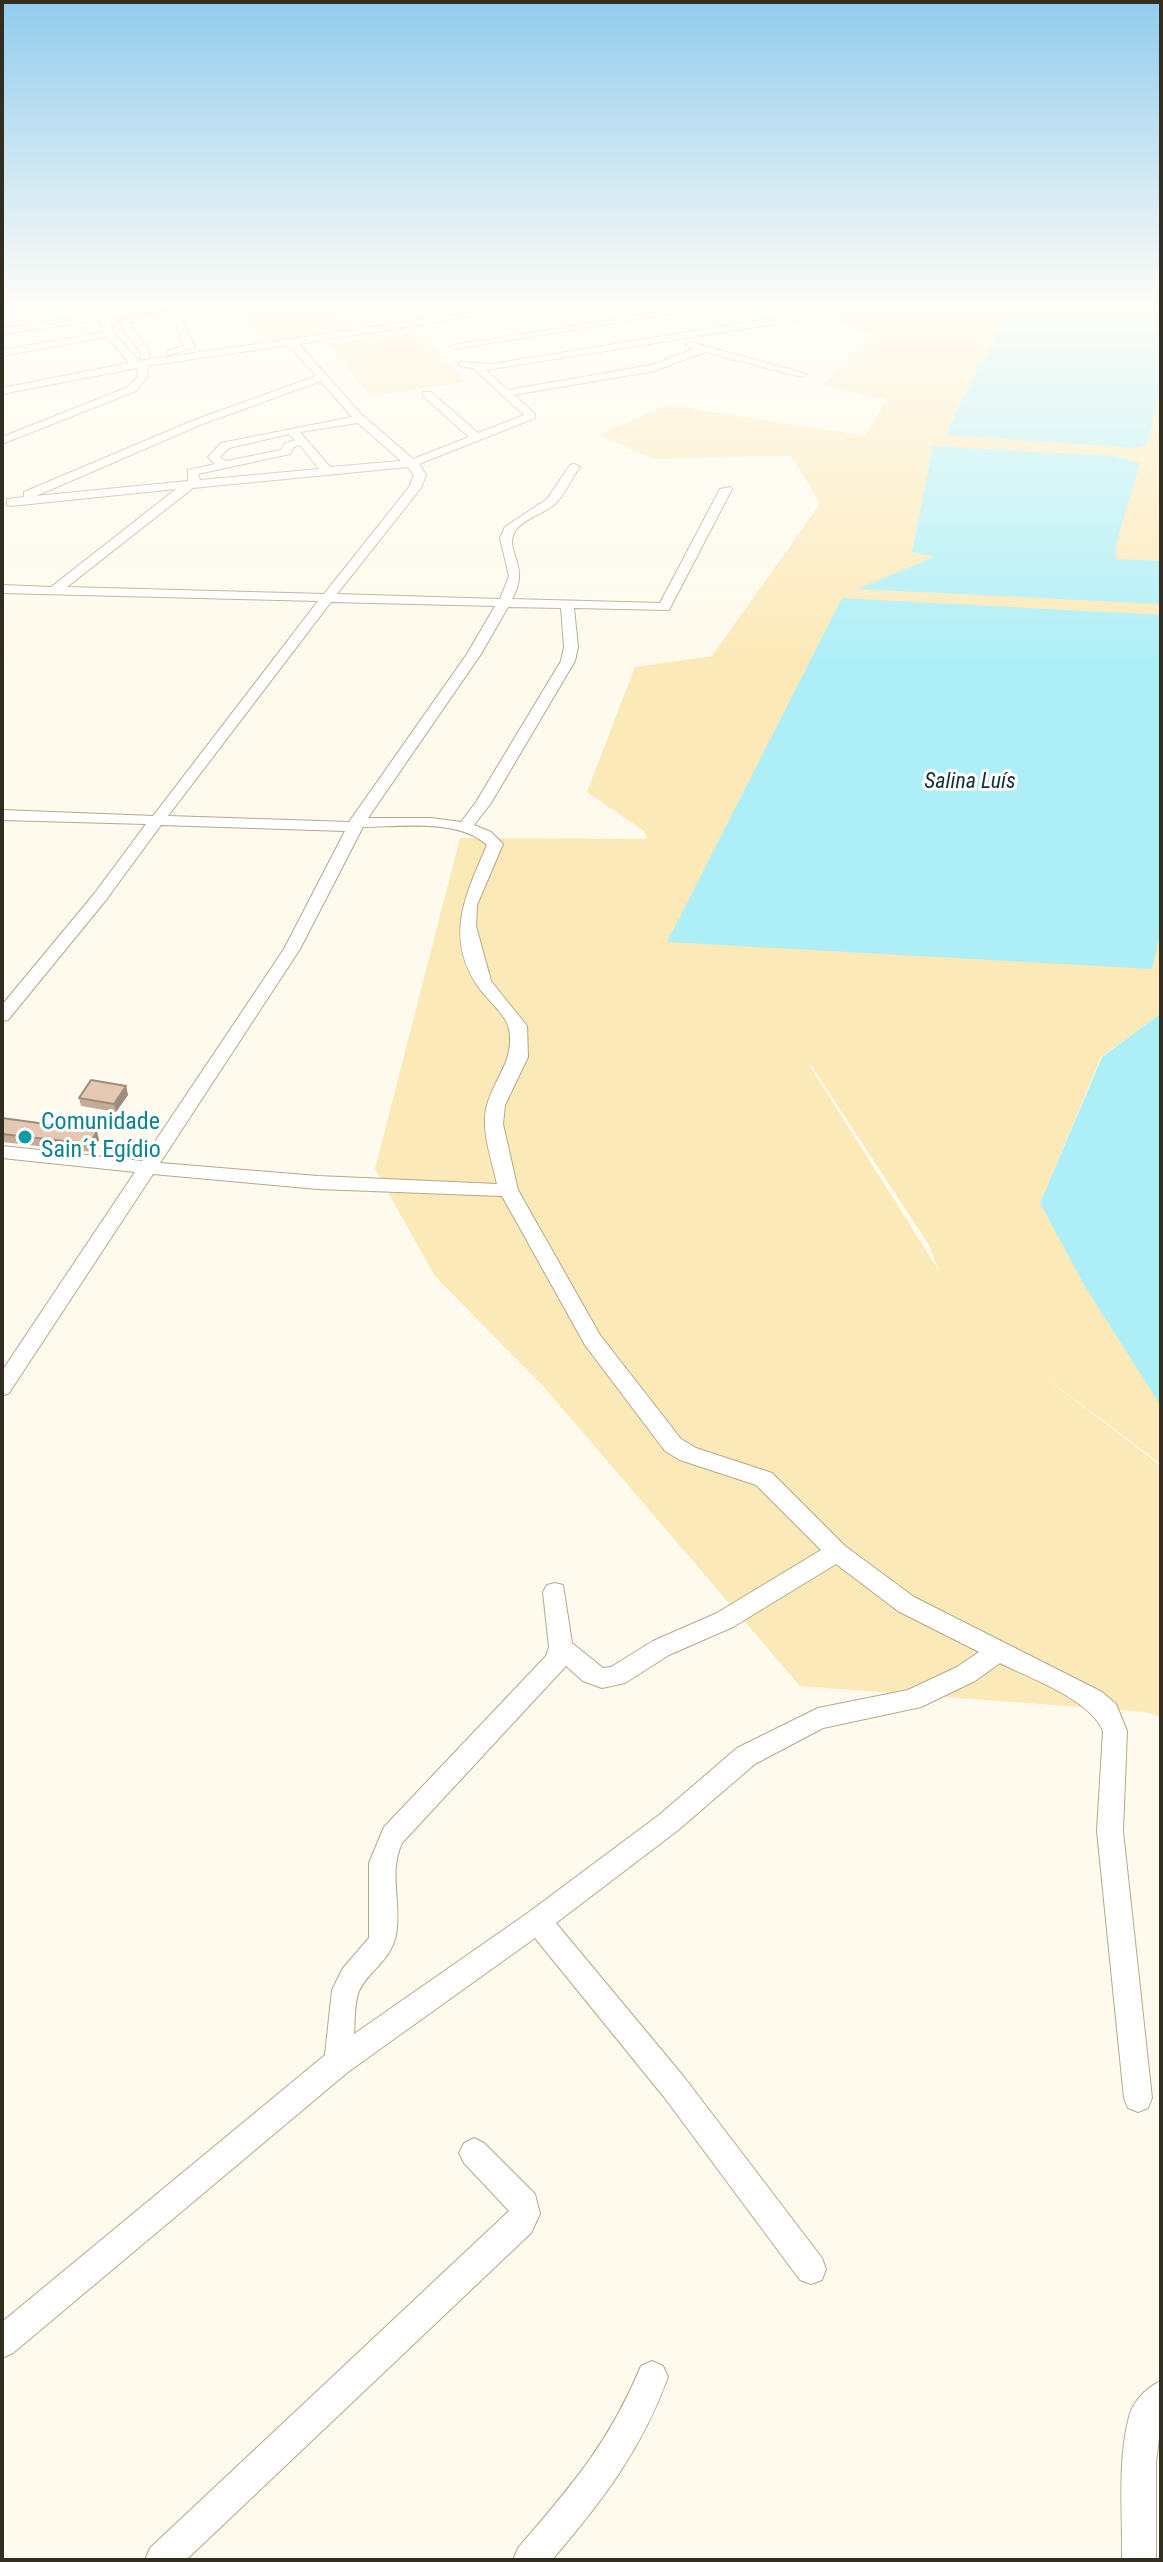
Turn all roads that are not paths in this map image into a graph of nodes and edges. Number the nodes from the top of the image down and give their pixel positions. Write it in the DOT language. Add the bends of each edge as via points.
graph roads {
  1 [pos="51,422"];
  2 [pos="200,422"];
  3 [pos="345,422"];
  4 [pos="364,422"];
  5 [pos="458,422"];
  6 [pos="517,422"];
  7 [pos="292,430"];
  8 [pos="477,438"];
  9 [pos="2,441"];
  10 [pos="302,441"];
  11 [pos="412,463"];
  12 [pos="224,466"];
  13 [pos="574,467"];
  14 [pos="329,473"];
  15 [pos="192,485"];
  16 [pos="726,489"];
  17 [pos="7,504"];
  18 [pos="2,589"];
  19 [pos="55,590"];
  20 [pos="325,599"];
  21 [pos="502,604"];
  22 [pos="567,605"];
  23 [pos="2,815"];
  24 [pos="156,820"];
  25 [pos="357,824"];
  26 [pos="464,828"];
  27 [pos="2,1016"];
  28 [pos="2,1152"];
  29 [pos="147,1167"];
  30 [pos="508,1190"];
  31 [pos="2,1388"];
  32 [pos="837,1552"];
  33 [pos="555,1592"];
  34 [pos="561,1647"];
  35 [pos="998,1652"];
  36 [pos="538,1921"];
  37 [pos="338,2062"];
  38 [pos="1138,2098"];
  39 [pos="474,2153"];
  40 [pos="811,2269"];
  41 [pos="2,2342"];
  42 [pos="652,2377"];
  43 [pos="1161,2397"];
  44 [pos="162,2560"];
  45 [pos="530,2560"];
  46 [pos="1139,2560"];
  1 -- 9 [label="street"];
  2 -- 17 [label="street"];
  3 -- 7 [label="street"];
  4 -- 11 [label="street"];
  5 -- 8 [label="street"];
  6 -- 8 [label="street"];
  7 -- 10 [label="street"];
  7 -- 12 [label="street" via="225,445 214,457"];
  8 -- 11 [label="street"];
  10 -- 12 [label="street" via="289,445 286,452"];
  10 -- 14 [label="street"];
  11 -- 14 [label="street"];
  11 -- 20 [label="street" via="420,475 415,488"];
  12 -- 15 [label="street" via="192,472"];
  13 -- 21 [label="street" via="557,496 511,527 506,538 515,576"];
  14 -- 15 [label="street"];
  15 -- 17 [label="street"];
  15 -- 19 [label="street"];
  16 -- 22 [label="street" via="664,607"];
  18 -- 19 [label="street"];
  19 -- 20 [label="street"];
  20 -- 21 [label="street"];
  20 -- 24 [label="street"];
  21 -- 22 [label="street"];
  21 -- 25 [label="street" via="459,678"];
  22 -- 26 [label="street" via="568,661"];
  23 -- 24 [label="street"];
  24 -- 25 [label="street"];
  24 -- 27 [label="street"];
  25 -- 26 [label="street"];
  25 -- 29 [label="street" via="292,949"];
  26 -- 30 [label="street" via="481,831 495,844 469,905 468,926 483,982 518,1026 519,1057 496,1105 494,1124"];
  28 -- 29 [label="street"];
  29 -- 30 [label="street" via="419,1190"];
  29 -- 31 [label="street"];
  30 -- 32 [label="street" via="592,1340 673,1445 764,1479"];
  32 -- 34 [label="street" via="725,1620 661,1648 616,1676 592,1674"];
  32 -- 35 [label="street" via="906,1604"];
  33 -- 34 [label="street"];
  34 -- 37 [label="street" via="545,1675 384,1850 383,1937 373,1958 349,1982 341,2005"];
  35 -- 36 [label="street" via="912,1700 818,1718 784,1733 746,1756 668,1823"];
  35 -- 38 [label="street" via="1093,1699 1107,1711 1115,1731 1110,1831"];
  36 -- 37 [label="street"];
  36 -- 40 [label="street" via="674,2087"];
  37 -- 41 [label="street"];
  39 -- 44 [label="street" via="525,2204 520,2222"];
  42 -- 45 [label="street" via="640,2414 612,2462"];
  43 -- 46 [label="street" via="1145,2417"];
}
